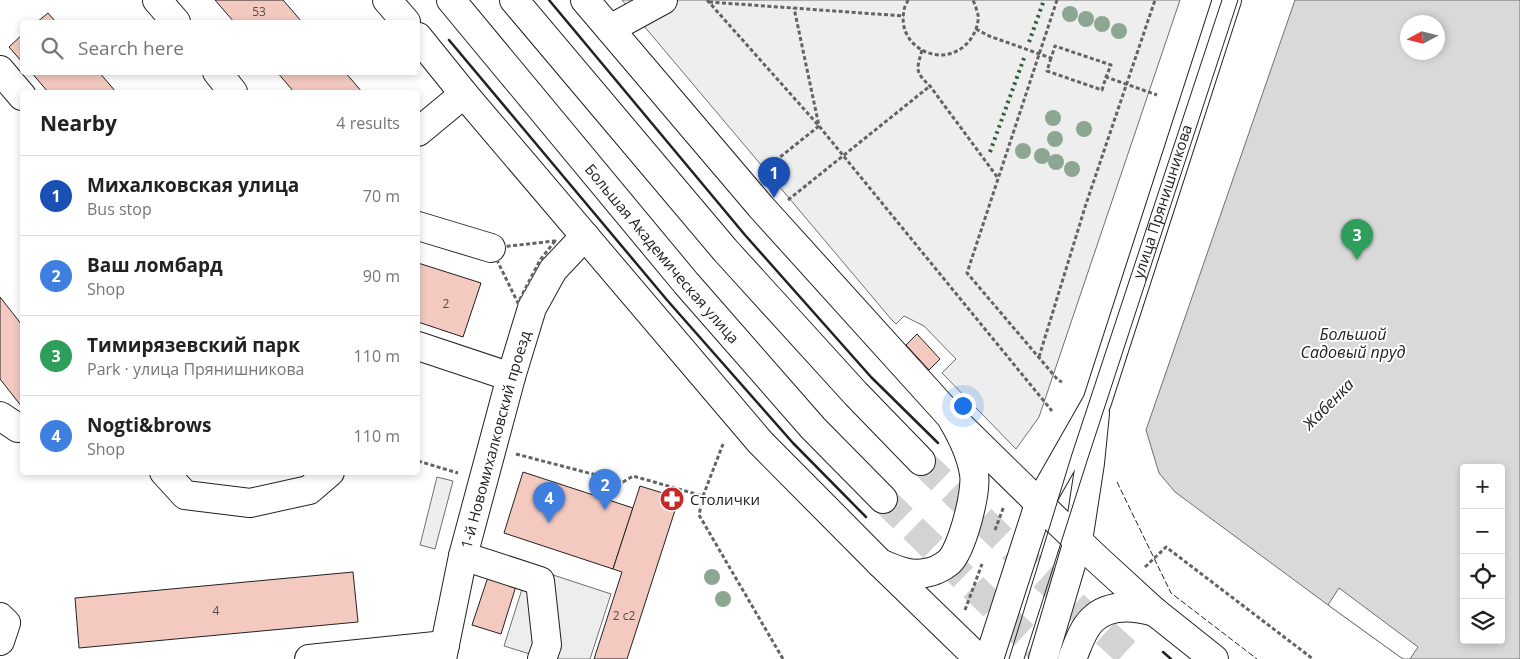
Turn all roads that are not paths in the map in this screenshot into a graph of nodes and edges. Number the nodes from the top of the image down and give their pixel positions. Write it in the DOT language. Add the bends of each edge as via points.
graph roads {
  1 [pos="157,0"];
  2 [pos="387,0"];
  3 [pos="451,0"];
  4 [pos="514,0"];
  5 [pos="585,0"];
  6 [pos="664,0"];
  7 [pos="1228,0"];
  8 [pos="174,20"];
  9 [pos="404,20"];
  10 [pos="610,29"];
  11 [pos="420,39"];
  12 [pos="0,70"];
  13 [pos="219,75"];
  14 [pos="231,90"];
  15 [pos="20,94"];
  16 [pos="464,94"];
  17 [pos="420,130"];
  18 [pos="420,227"];
  19 [pos="585,236"];
  20 [pos="491,248"];
  21 [pos="420,347"];
  22 [pos="511,377"];
  23 [pos="1096,402"];
  24 [pos="0,416"];
  25 [pos="951,417"];
  26 [pos="20,428"];
  27 [pos="921,460"];
  28 [pos="167,475"];
  29 [pos="326,475"];
  30 [pos="883,499"];
  31 [pos="1039,504"];
  32 [pos="1078,541"];
  33 [pos="463,556"];
  34 [pos="880,564"];
  35 [pos="1155,612"];
  36 [pos="0,617"];
  37 [pos="0,641"];
  38 [pos="443,652"];
  39 [pos="309,659"];
  40 [pos="542,659"];
  41 [pos="979,659"];
  42 [pos="989,659"];
  43 [pos="1043,659"];
  44 [pos="1072,659"];
  45 [pos="1214,659"];
  1 -- 8 [label="main road"];
  2 -- 9 [label="main road"];
  3 -- 30 [label="main road, Большая Академическая улица" via="693,291 812,428"];
  4 -- 27 [label="main road" via="725,250"];
  5 -- 10 [label="main road"];
  6 -- 10 [label="main road"];
  7 -- 23 [label="main road, улица Прянишникова"];
  10 -- 25 [label="main road" via="761,207"];
  11 -- 16 [label="main road"];
  12 -- 15 [label="main road"];
  13 -- 14 [label="main road"];
  16 -- 17 [label="main road"];
  16 -- 19 [label="main road"];
  18 -- 20 [label="main road"];
  19 -- 22 [label="main road, 1-й Новомихалковский проезд" via="553,270 532,308"];
  19 -- 34 [label="main road" via="760,442"];
  21 -- 22 [label="main road"];
  22 -- 33 [label="main road, 1-й Новомихалковский проезд"];
  23 -- 31 [label="main road, улица Прянишникова"];
  23 -- 32 [label="main road, улица Прянишникова"];
  24 -- 26 [label="main road"];
  25 -- 31 [label="main road"];
  25 -- 34 [label="main road" via="970,454 974,476 969,513 960,542 950,560 940,569 925,573 905,572"];
  28 -- 29 [label="main road" via="185,495 250,503 309,490"];
  31 -- 32 [label="main road"];
  31 -- 42 [label="main road, улица Прянишникова"];
  32 -- 35 [label="main road"];
  32 -- 43 [label="main road, улица Прянишникова"];
  33 -- 38 [label="main road, 1-й Новомихалковский проезд"];
  33 -- 40 [label="main road" via="540,581 547,645"];
  34 -- 41 [label="main road"];
  35 -- 44 [label="main road" via="1127,606 1101,613 1082,635"];
  35 -- 45 [label="main road"];
  36 -- 37 [label="main road" via="6,623"];
  38 -- 39 [label="main road"];
}
